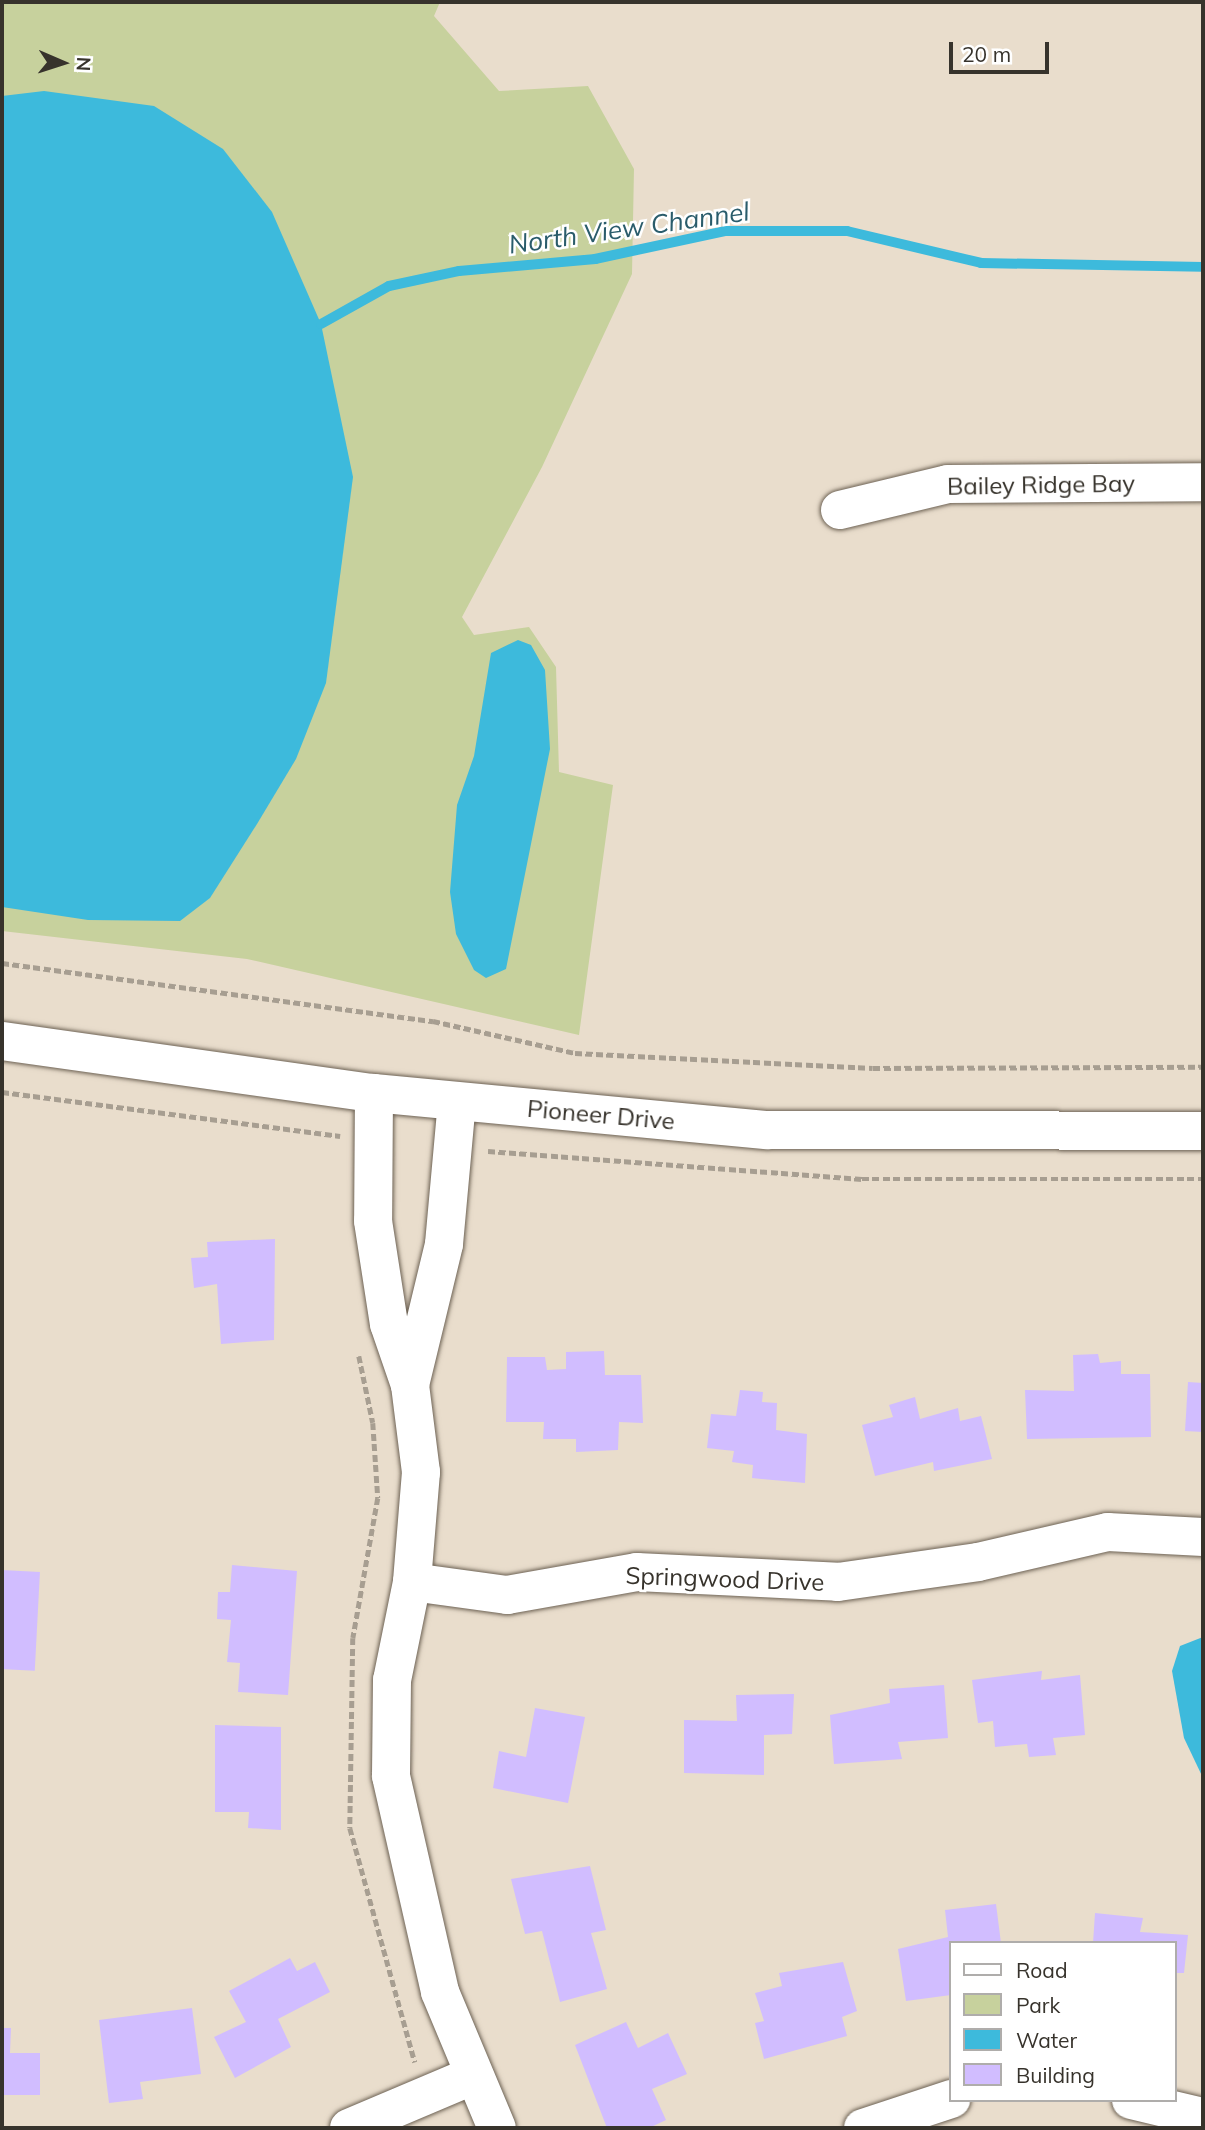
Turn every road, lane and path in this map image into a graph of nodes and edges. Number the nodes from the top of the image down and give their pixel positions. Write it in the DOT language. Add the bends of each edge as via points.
graph roads {
  1 [pos="1203,482"];
  2 [pos="840,510"];
  3 [pos="2,963"];
  4 [pos="2,1041"];
  5 [pos="1203,1068"];
  6 [pos="2,1092"];
  7 [pos="374,1093"];
  8 [pos="457,1102"];
  9 [pos="1203,1131"];
  10 [pos="346,1148"];
  11 [pos="477,1150"];
  12 [pos="1203,1179"];
  13 [pos="357,1348"];
  14 [pos="410,1385"];
  15 [pos="1203,1537"];
  16 [pos="412,1582"];
  17 [pos="415,2064"];
  18 [pos="472,2076"];
  19 [pos="950,2099"];
  20 [pos="1140,2102"];
  21 [pos="1203,2117"];
  22 [pos="349,2128"];
  23 [pos="497,2128"];
  24 [pos="863,2128"];
  1 -- 2 [label="street, Bailey Ridge Bay" via="948,484"];
  3 -- 5 [label="path" via="433,1021 575,1053 873,1068"];
  4 -- 7 [label="street, Pioneer Drive"];
  6 -- 10 [label="path" via="347,1136"];
  7 -- 8 [label="street, Pioneer Drive"];
  7 -- 14 [label="street" via="373,1221 389,1324"];
  8 -- 9 [label="street, Pioneer Drive" via="767,1130"];
  8 -- 14 [label="street" via="444,1244"];
  11 -- 12 [label="path" via="800,1176 984,1184"];
  13 -- 17 [label="path" via="373,1423 378,1498 352,1638 350,1828"];
  14 -- 16 [label="street" via="421,1472"];
  15 -- 16 [label="street, Springwood Drive" via="1108,1532 978,1562 838,1583 637,1572 507,1595"];
  16 -- 18 [label="street" via="392,1680 391,1776 419,1914"];
  18 -- 22 [label="street"];
  18 -- 23 [label="street"];
  19 -- 24 [label="street"];
  20 -- 21 [label="street"];
}
